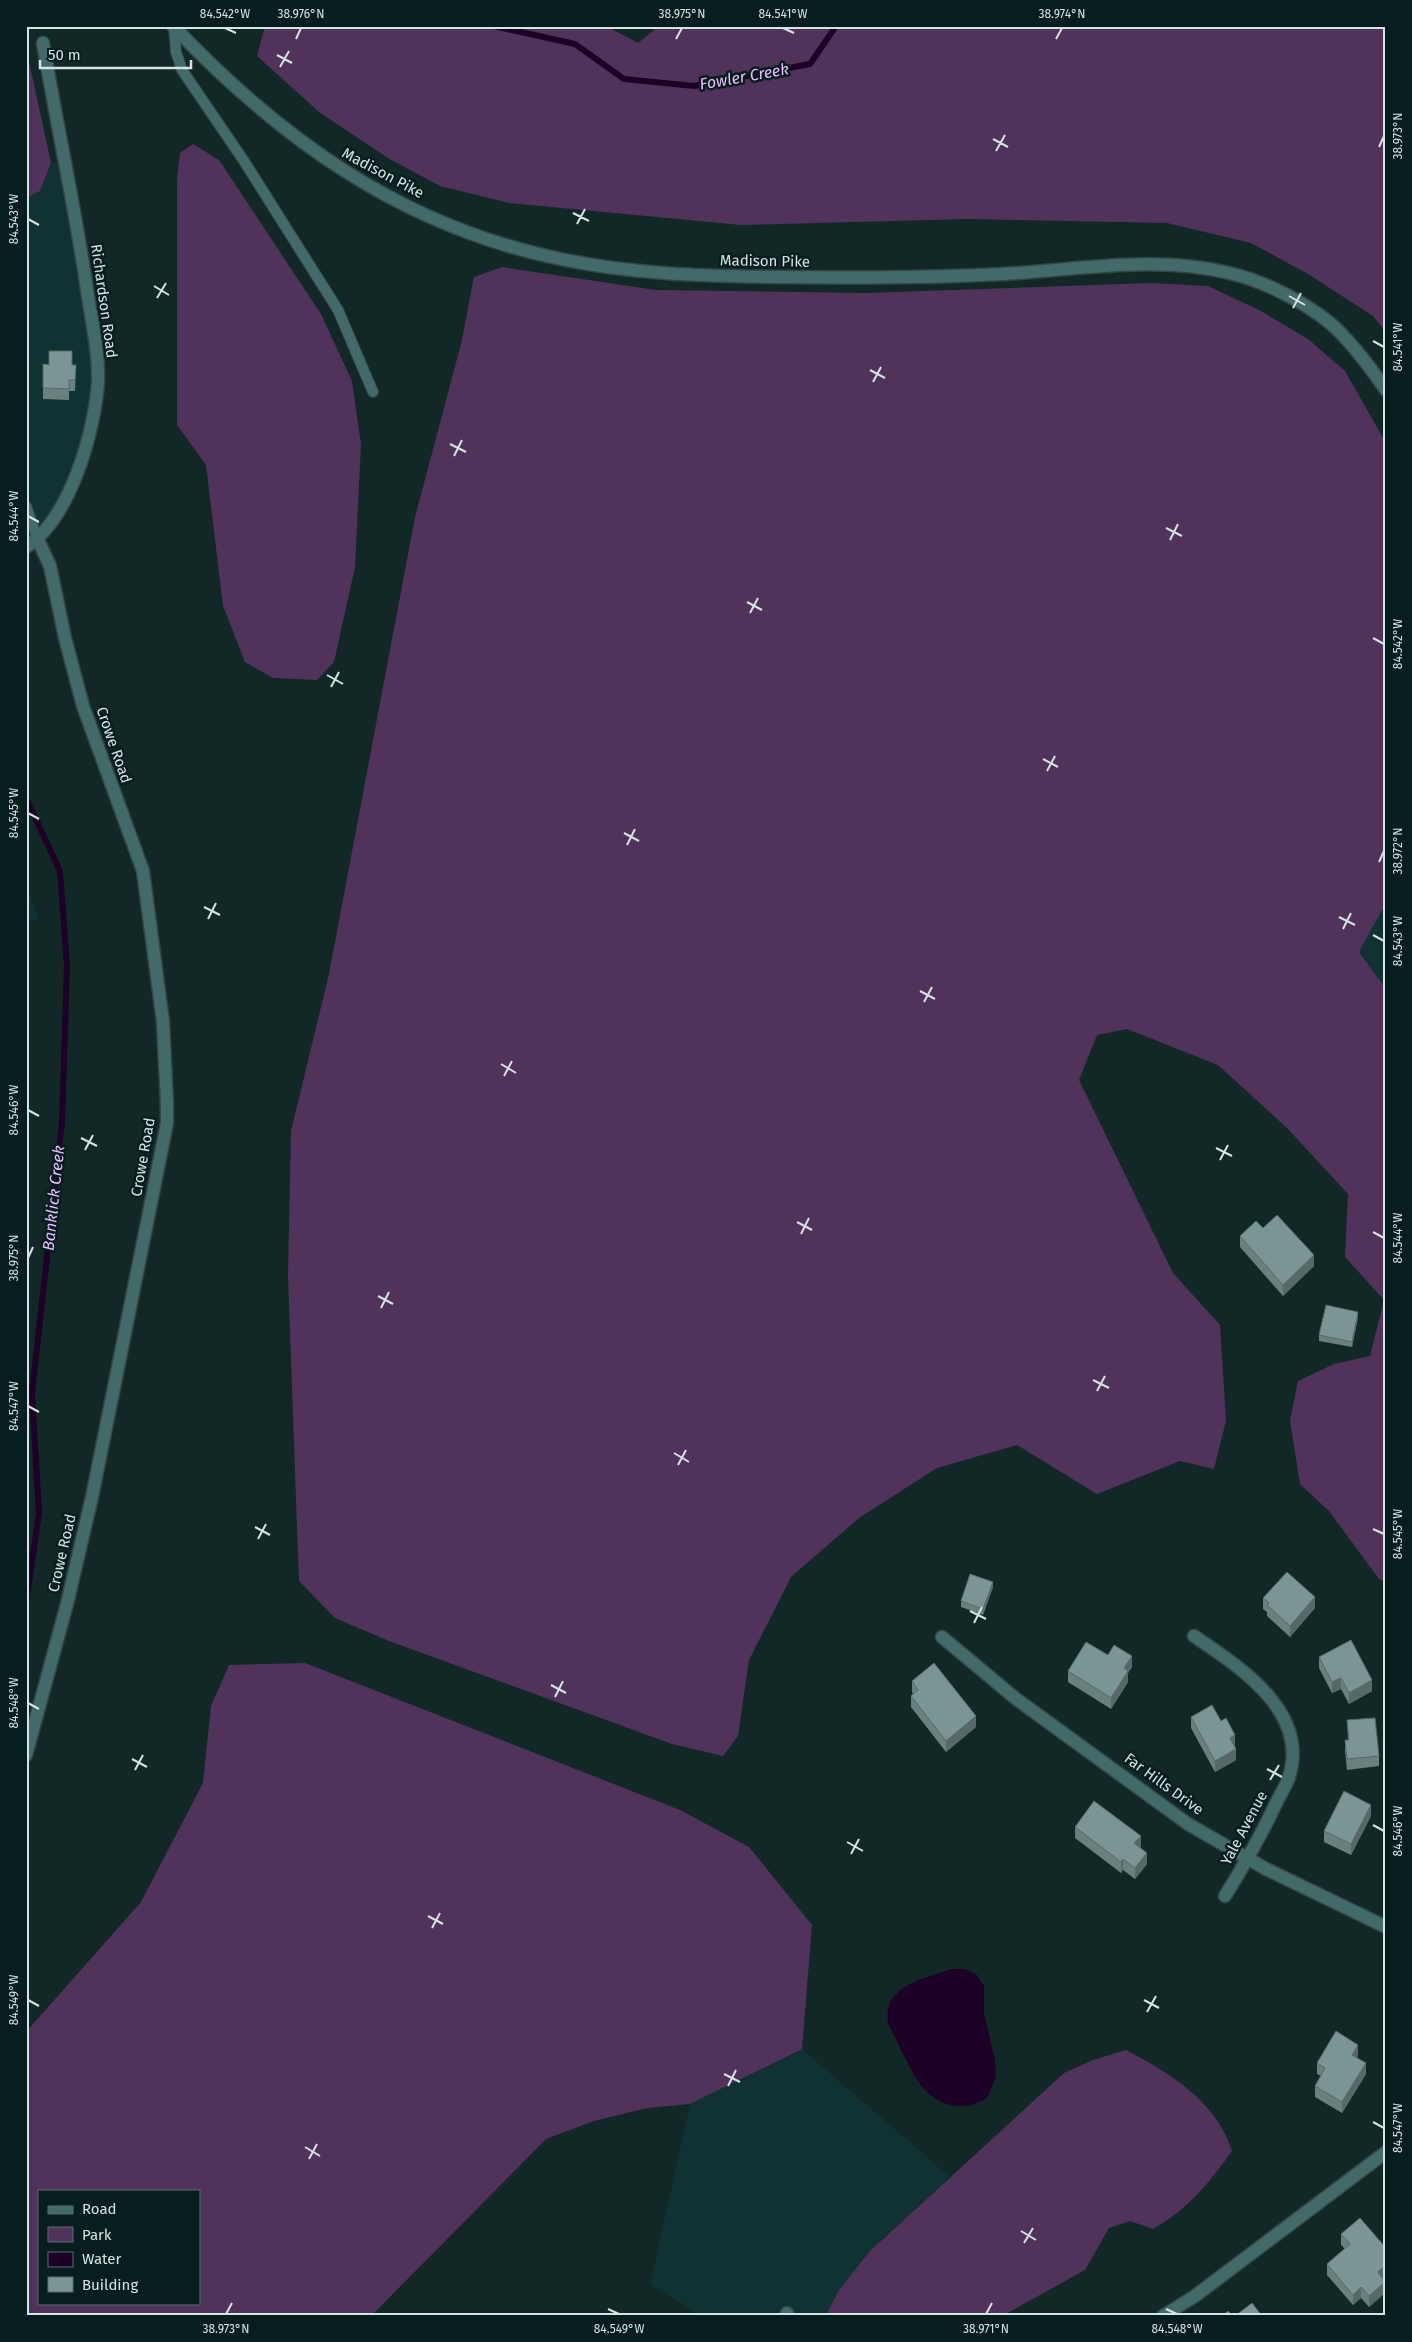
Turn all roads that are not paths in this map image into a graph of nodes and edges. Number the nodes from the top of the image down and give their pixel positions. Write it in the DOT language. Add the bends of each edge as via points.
graph roads {
  1 [pos="174,27"];
  2 [pos="43,43"];
  3 [pos="1386,390"];
  4 [pos="373,392"];
  5 [pos="26,506"];
  6 [pos="38,540"];
  7 [pos="26,547"];
  8 [pos="1194,1636"];
  9 [pos="942,1637"];
  10 [pos="26,1755"];
  11 [pos="1249,1858"];
  12 [pos="1225,1896"];
  13 [pos="1386,1927"];
  14 [pos="1386,2152"];
  15 [pos="1163,2316"];
  1 -- 3 [label="street, Madison Pike" via="263,113 330,163 444,224 494,242 556,258 626,270 701,276 885,279 1005,274 1140,263 1182,265 1231,273 1273,289 1332,325"];
  1 -- 4 [label="lane" via="176,52 182,70 338,310"];
  2 -- 6 [label="street, Richardson Road" via="82,260 98,380 82,458 64,503"];
  5 -- 6 [label="lane"];
  6 -- 7 [label="street, Richardson Road"];
  6 -- 10 [label="street, Crowe Road" via="50,566 83,706 143,871 163,1022 167,1123 92,1497"];
  8 -- 11 [label="street, Yale Avenue" via="1258,1684 1272,1699 1289,1730 1292,1743 1288,1778"];
  9 -- 11 [label="street, Far Hills Drive" via="1015,1698 1181,1818"];
  11 -- 12 [label="street, Yale Avenue"];
  11 -- 13 [label="street, Far Hills Drive"];
  14 -- 15 [label="street" via="1196,2296"];
}
